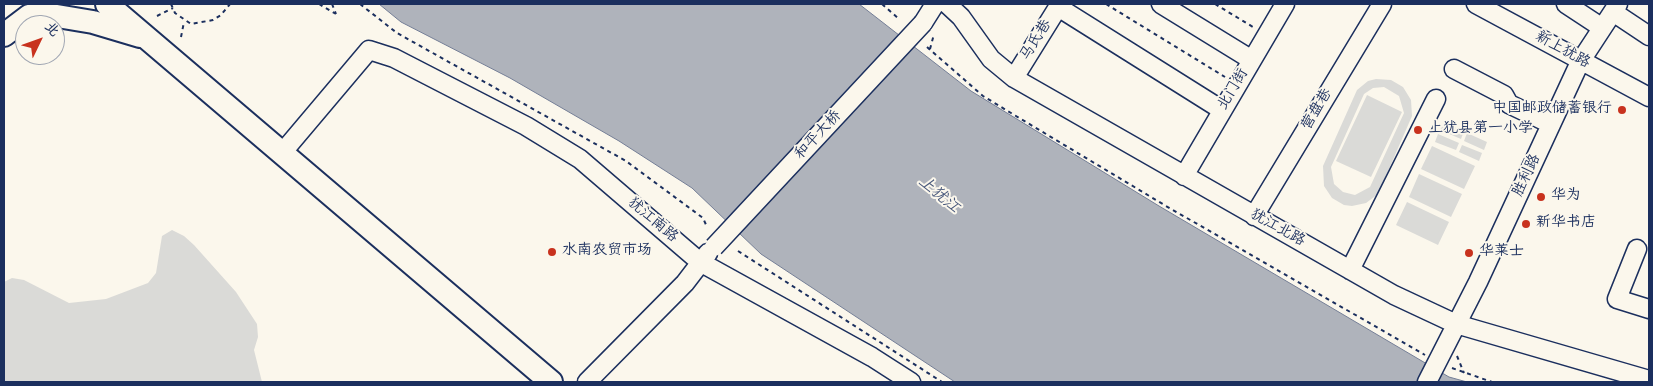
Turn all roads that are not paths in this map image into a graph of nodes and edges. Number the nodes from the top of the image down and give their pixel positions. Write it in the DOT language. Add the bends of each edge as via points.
graph roads {
  1 [pos="107,4"];
  2 [pos="935,4"];
  3 [pos="947,4"];
  4 [pos="1160,4"];
  5 [pos="1382,4"];
  6 [pos="1476,4"];
  7 [pos="1566,4"];
  8 [pos="1282,5"];
  9 [pos="1059,6"];
  10 [pos="1615,8"];
  11 [pos="1601,27"];
  12 [pos="4,35"];
  13 [pos="1649,36"];
  14 [pos="148,38"];
  15 [pos="1252,60"];
  16 [pos="1580,62"];
  17 [pos="1454,69"];
  18 [pos="1014,78"];
  19 [pos="1649,97"];
  20 [pos="1436,99"];
  21 [pos="1222,110"];
  22 [pos="1552,124"];
  23 [pos="282,153"];
  24 [pos="1184,176"];
  25 [pos="1254,216"];
  26 [pos="1637,249"];
  27 [pos="700,262"];
  28 [pos="1350,270"];
  29 [pos="1649,309"];
  30 [pos="1456,324"];
  31 [pos="1649,380"];
  32 [pos="551,382"];
  33 [pos="587,382"];
  34 [pos="911,382"];
  35 [pos="1427,382"];
  1 -- 14 [label="main road"];
  2 -- 27 [label="street, 和平大桥, bridge" via="928,29"];
  3 -- 18 [label="street, 犹江北路" via="961,17 991,59"];
  4 -- 15 [label="street"];
  5 -- 25 [label="street, 营盘巷"];
  6 -- 16 [label="street, 新上犹路"];
  7 -- 11 [label="street"];
  8 -- 15 [label="street, 北门街"];
  9 -- 18 [label="street, 马氏巷"];
  9 -- 21 [label="street"];
  10 -- 11 [label="street, 胜利路"];
  10 -- 13 [label="street"];
  11 -- 16 [label="street, 胜利路"];
  12 -- 14 [label="main road" via="29,16 45,14 93,22"];
  14 -- 23 [label="main road"];
  15 -- 21 [label="street, 北门街"];
  16 -- 19 [label="street, 新上犹路"];
  16 -- 22 [label="street, 胜利路"];
  17 -- 22 [label="street" via="1504,95 1509,104"];
  18 -- 24 [label="street, 犹江北路"];
  20 -- 28 [label="street"];
  21 -- 24 [label="street, 北门街"];
  22 -- 30 [label="street, 胜利路"];
  23 -- 27 [label="street, 犹江南路" via="369,50 394,58 526,126 580,159"];
  23 -- 32 [label="main road"];
  24 -- 25 [label="street, 犹江北路"];
  25 -- 28 [label="street, 犹江北路"];
  26 -- 29 [label="street" via="1617,299"];
  27 -- 33 [label="street, 和平大桥" via="685,283"];
  27 -- 34 [label="street, 犹江南路"];
  28 -- 30 [label="street, 犹江北路"];
  30 -- 31 [label="street, 犹江北路"];
  30 -- 35 [label="street, 胜利路" via="1449,357"];
}
